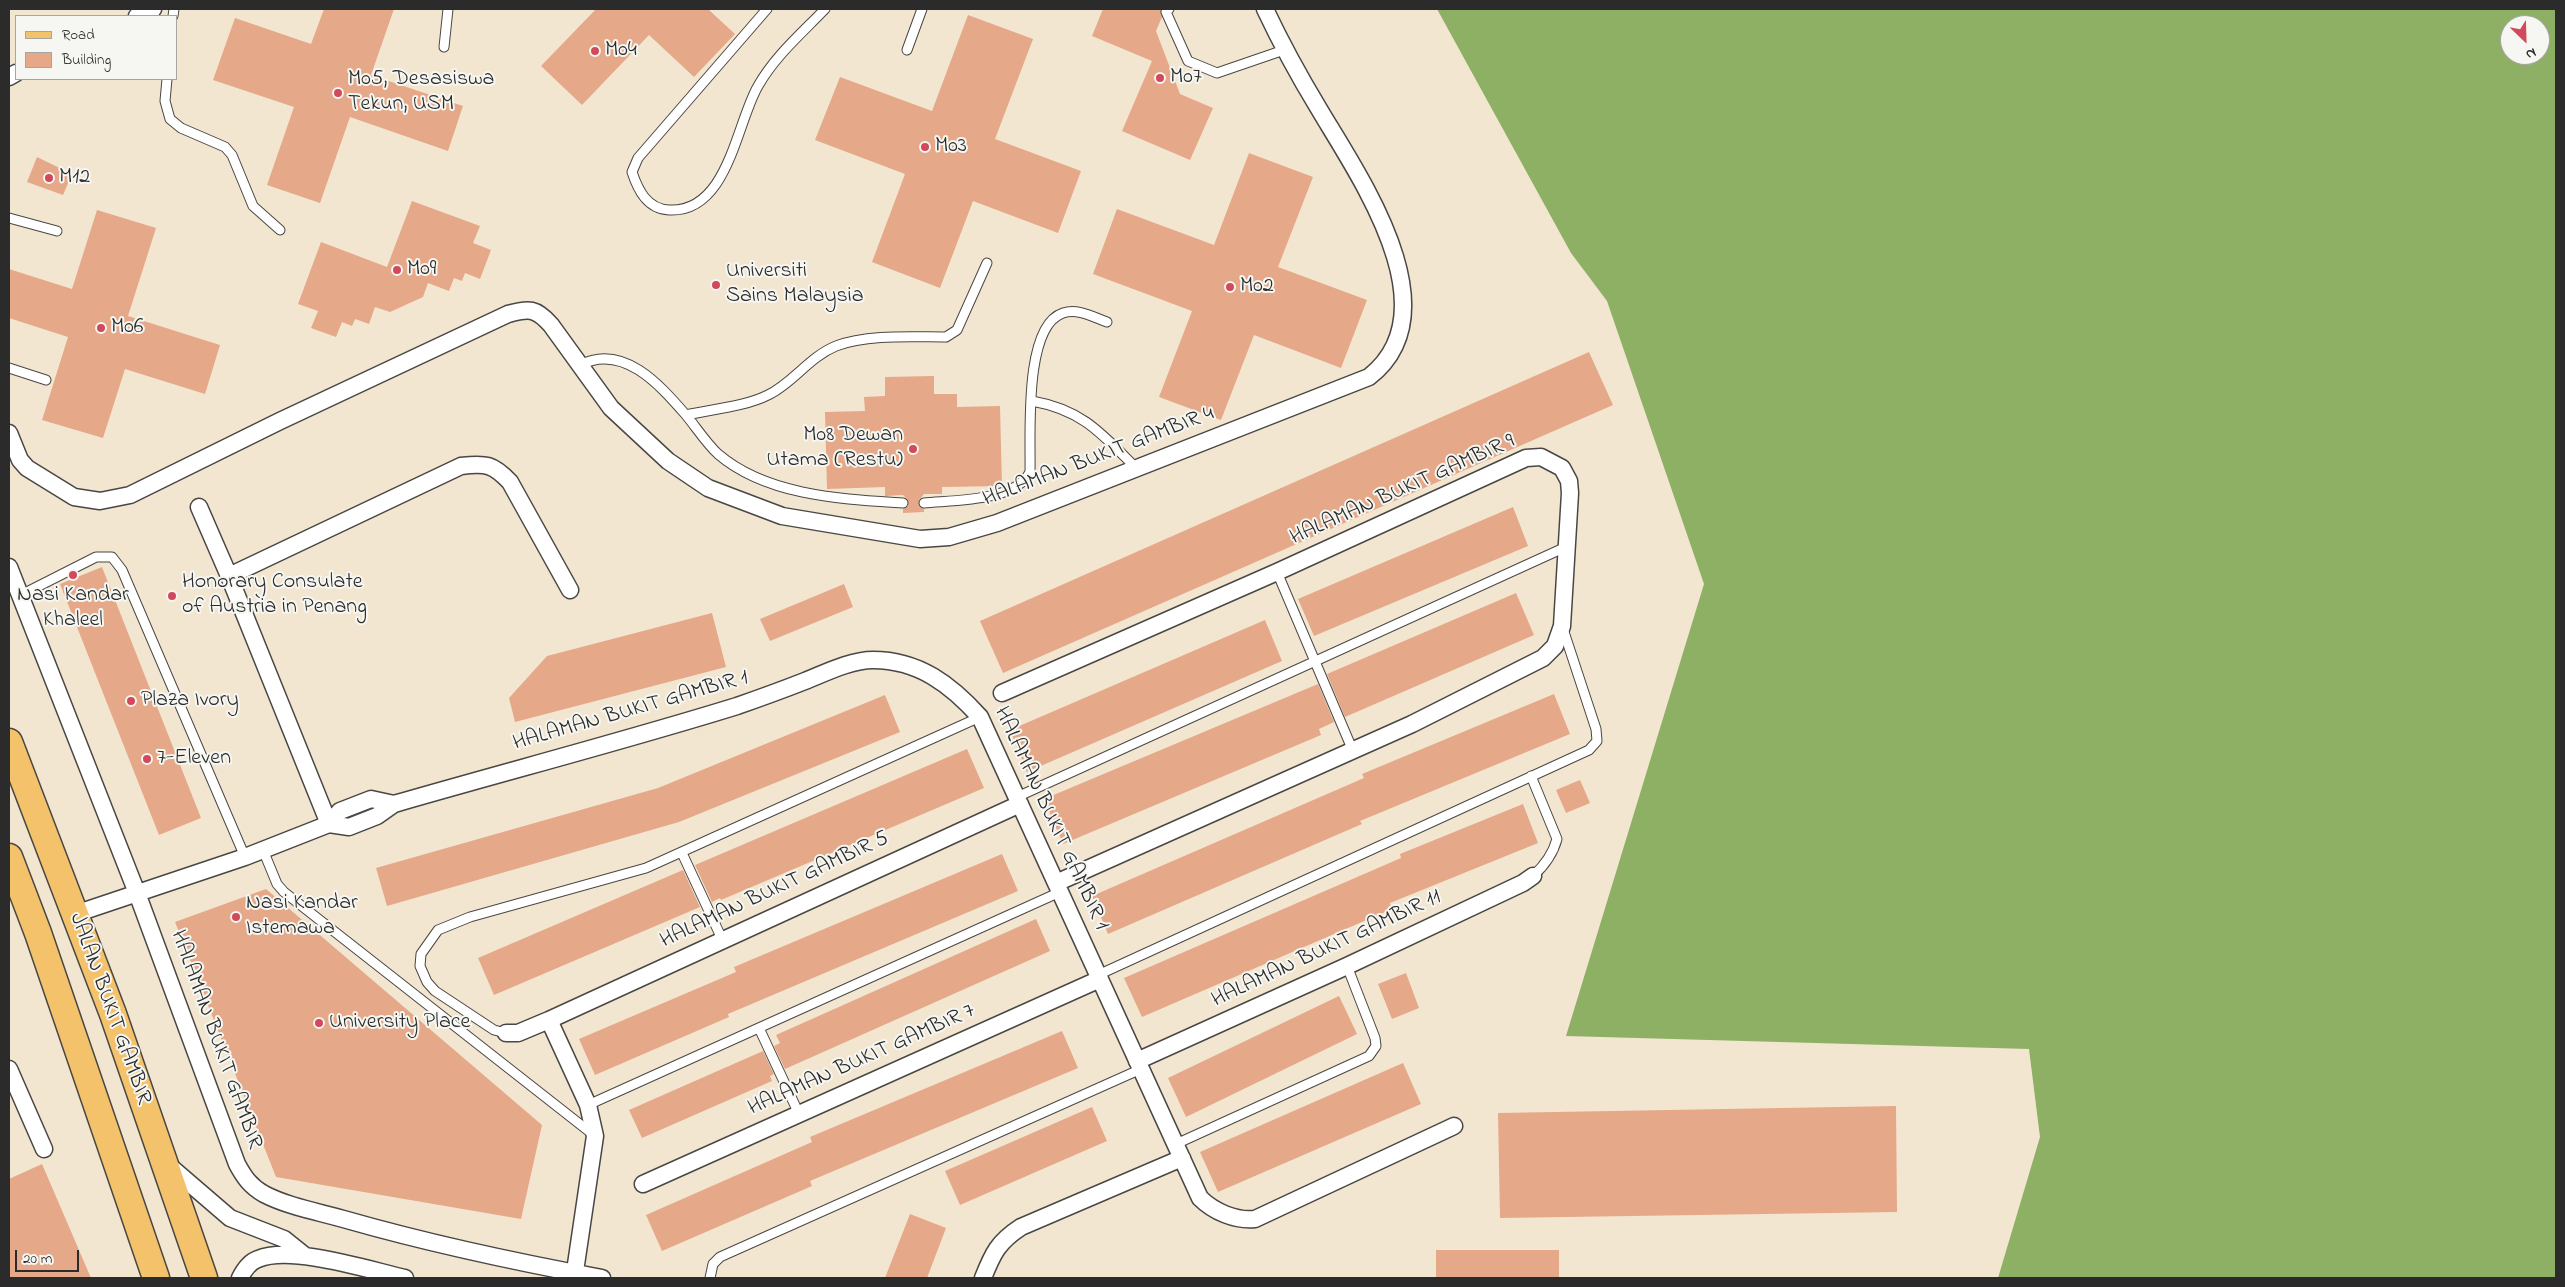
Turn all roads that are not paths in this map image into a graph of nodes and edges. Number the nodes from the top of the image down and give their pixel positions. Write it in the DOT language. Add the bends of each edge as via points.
graph roads {
  1 [pos="153,9"];
  2 [pos="448,9"];
  3 [pos="767,9"];
  4 [pos="825,9"];
  5 [pos="922,9"];
  6 [pos="1168,9"];
  7 [pos="1264,9"];
  8 [pos="139,15"];
  9 [pos="444,47"];
  10 [pos="908,50"];
  11 [pos="1284,50"];
  12 [pos="167,80"];
  13 [pos="9,218"];
  14 [pos="280,230"];
  15 [pos="57,231"];
  16 [pos="987,263"];
  17 [pos="1107,322"];
  18 [pos="580,365"];
  19 [pos="9,368"];
  20 [pos="46,380"];
  21 [pos="1032,401"];
  22 [pos="686,415"];
  23 [pos="9,433"];
  24 [pos="1137,469"];
  25 [pos="903,503"];
  26 [pos="924,504"];
  27 [pos="199,507"];
  28 [pos="1568,546"];
  29 [pos="9,567"];
  30 [pos="1277,572"];
  31 [pos="229,576"];
  32 [pos="570,590"];
  33 [pos="19,596"];
  34 [pos="1562,626"];
  35 [pos="1315,661"];
  36 [pos="1002,694"];
  37 [pos="980,717"];
  38 [pos="9,742"];
  39 [pos="1353,751"];
  40 [pos="1531,776"];
  41 [pos="1018,801"];
  42 [pos="329,824"];
  43 [pos="263,850"];
  44 [pos="682,854"];
  45 [pos="245,857"];
  46 [pos="9,858"];
  47 [pos="1533,876"];
  48 [pos="1058,888"];
  49 [pos="137,893"];
  50 [pos="75,914"];
  51 [pos="722,939"];
  52 [pos="1347,966"];
  53 [pos="1099,977"];
  54 [pos="549,1020"];
  55 [pos="759,1028"];
  56 [pos="506,1034"];
  57 [pos="1139,1065"];
  58 [pos="9,1069"];
  59 [pos="588,1105"];
  60 [pos="799,1114"];
  61 [pos="1454,1126"];
  62 [pos="595,1136"];
  63 [pos="44,1149"];
  64 [pos="1179,1151"];
  65 [pos="163,1161"];
  66 [pos="642,1184"];
  67 [pos="304,1255"];
  68 [pos="574,1276"];
  69 [pos="156,1278"];
  70 [pos="204,1278"];
  71 [pos="240,1278"];
  72 [pos="405,1278"];
  73 [pos="602,1278"];
  74 [pos="710,1278"];
  75 [pos="983,1278"];
  1 -- 8 [label="street"];
  2 -- 9 [label="lane"];
  3 -- 4 [label="lane" via="638,158 632,172 646,201 663,210 676,211 706,196 721,178 756,88 769,68"];
  5 -- 10 [label="lane"];
  6 -- 11 [label="lane" via="1166,12 1188,61 1217,72"];
  7 -- 11 [label="street, HALAMAN BUKIT GAMBIR 4"];
  11 -- 24 [label="street, HALAMAN BUKIT GAMBIR 4" via="1365,187 1390,238 1401,285 1402,311 1393,353 1369,377"];
  12 -- 14 [label="lane" via="165,101 170,119 181,128 225,147 232,155 252,206"];
  13 -- 15 [label="lane"];
  16 -- 22 [label="lane" via="953,334 946,337 897,337 836,346 767,396"];
  17 -- 21 [label="lane" via="1077,311 1052,319 1035,354"];
  18 -- 22 [label="lane" via="592,359 621,360 646,374"];
  18 -- 23 [label="street, HALAMAN BUKIT GAMBIR 4" via="541,313 525,309 508,314 280,421 130,495 100,501 74,496 27,468 20,460"];
  18 -- 24 [label="street, HALAMAN BUKIT GAMBIR 4" via="611,408 668,461 708,488 782,516 814,523 920,539 949,537 997,523"];
  19 -- 20 [label="lane"];
  21 -- 24 [label="lane" via="1054,405 1080,417 1101,432"];
  21 -- 26 [label="lane" via="1030,472 1021,484 999,494"];
  22 -- 25 [label="lane" via="717,453 745,473 784,487 818,494"];
  27 -- 31 [label="street"];
  28 -- 30 [label="street, HALAMAN BUKIT GAMBIR 9" via="1569,481 1562,468 1553,461 1541,457 1526,458"];
  28 -- 34 [label="street, HALAMAN BUKIT GAMBIR 9"];
  28 -- 35 [label="lane"];
  29 -- 33 [label="street, HALAMAN BUKIT GAMBIR"];
  30 -- 35 [label="lane"];
  30 -- 36 [label="street, HALAMAN BUKIT GAMBIR 9"];
  31 -- 32 [label="street" via="461,466 482,463 498,469 510,482"];
  31 -- 42 [label="street"];
  33 -- 45 [label="lane" via="96,557 112,557 122,570"];
  33 -- 49 [label="street, HALAMAN BUKIT GAMBIR"];
  34 -- 39 [label="street, HALAMAN BUKIT GAMBIR 9" via="1555,646 1543,658"];
  34 -- 40 [label="lane" via="1596,729 1597,741 1589,750"];
  35 -- 39 [label="lane"];
  35 -- 41 [label="lane"];
  37 -- 41 [label="street, HALAMAN BUKIT GAMBIR 1"];
  37 -- 42 [label="street, HALAMAN BUKIT GAMBIR 1" via="958,692 931,675 900,663 872,660 838,668 771,695 702,716 394,804 377,816 349,827"];
  37 -- 44 [label="lane"];
  38 -- 50 [label="main road, JALAN BUKIT GAMBIR"];
  39 -- 48 [label="street, HALAMAN BUKIT GAMBIR 9"];
  40 -- 47 [label="lane" via="1557,839 1544,866"];
  40 -- 53 [label="lane"];
  41 -- 48 [label="street, HALAMAN BUKIT GAMBIR 1"];
  41 -- 51 [label="street, HALAMAN BUKIT GAMBIR 5"];
  42 -- 43 [label="street, HALAMAN BUKIT GAMBIR 1"];
  43 -- 45 [label="street, HALAMAN BUKIT GAMBIR 1"];
  43 -- 62 [label="lane" via="277,884 284,892"];
  44 -- 51 [label="lane"];
  44 -- 56 [label="lane" via="646,868 470,916 438,930 421,954 420,966 427,982 435,992 494,1030"];
  45 -- 49 [label="street, HALAMAN BUKIT GAMBIR 1"];
  46 -- 69 [label="main road, JALAN BUKIT GAMBIR" via="38,933"];
  47 -- 52 [label="street, HALAMAN BUKIT GAMBIR 11" via="1523,884"];
  48 -- 53 [label="street, HALAMAN BUKIT GAMBIR 1"];
  48 -- 55 [label="lane"];
  49 -- 50 [label="street, HALAMAN BUKIT GAMBIR 1"];
  49 -- 68 [label="street, HALAMAN BUKIT GAMBIR" via="246,1181 264,1194 387,1232"];
  50 -- 65 [label="main road, JALAN BUKIT GAMBIR"];
  51 -- 54 [label="street, HALAMAN BUKIT GAMBIR 5"];
  52 -- 57 [label="street, HALAMAN BUKIT GAMBIR 11"];
  52 -- 64 [label="lane" via="1375,1038 1376,1046 1368,1056"];
  53 -- 57 [label="street, HALAMAN BUKIT GAMBIR 1"];
  53 -- 60 [label="street, HALAMAN BUKIT GAMBIR 7"];
  54 -- 56 [label="street, HALAMAN BUKIT GAMBIR 5" via="518,1033"];
  54 -- 59 [label="street"];
  55 -- 59 [label="lane"];
  55 -- 60 [label="lane"];
  57 -- 64 [label="street, HALAMAN BUKIT GAMBIR 1"];
  57 -- 74 [label="lane" via="720,1258 713,1264"];
  58 -- 63 [label="street"];
  59 -- 62 [label="street"];
  60 -- 66 [label="street, HALAMAN BUKIT GAMBIR 7"];
  61 -- 64 [label="street, HALAMAN BUKIT GAMBIR 1" via="1255,1219 1246,1220 1206,1204 1200,1198"];
  62 -- 68 [label="street"];
  64 -- 75 [label="street" via="1004,1238 994,1251"];
  65 -- 67 [label="street" via="230,1218 284,1239"];
  65 -- 70 [label="main road, JALAN BUKIT GAMBIR"];
  67 -- 71 [label="street" via="269,1255 257,1259"];
  67 -- 72 [label="street"];
  68 -- 73 [label="street, HALAMAN BUKIT GAMBIR"];
}
